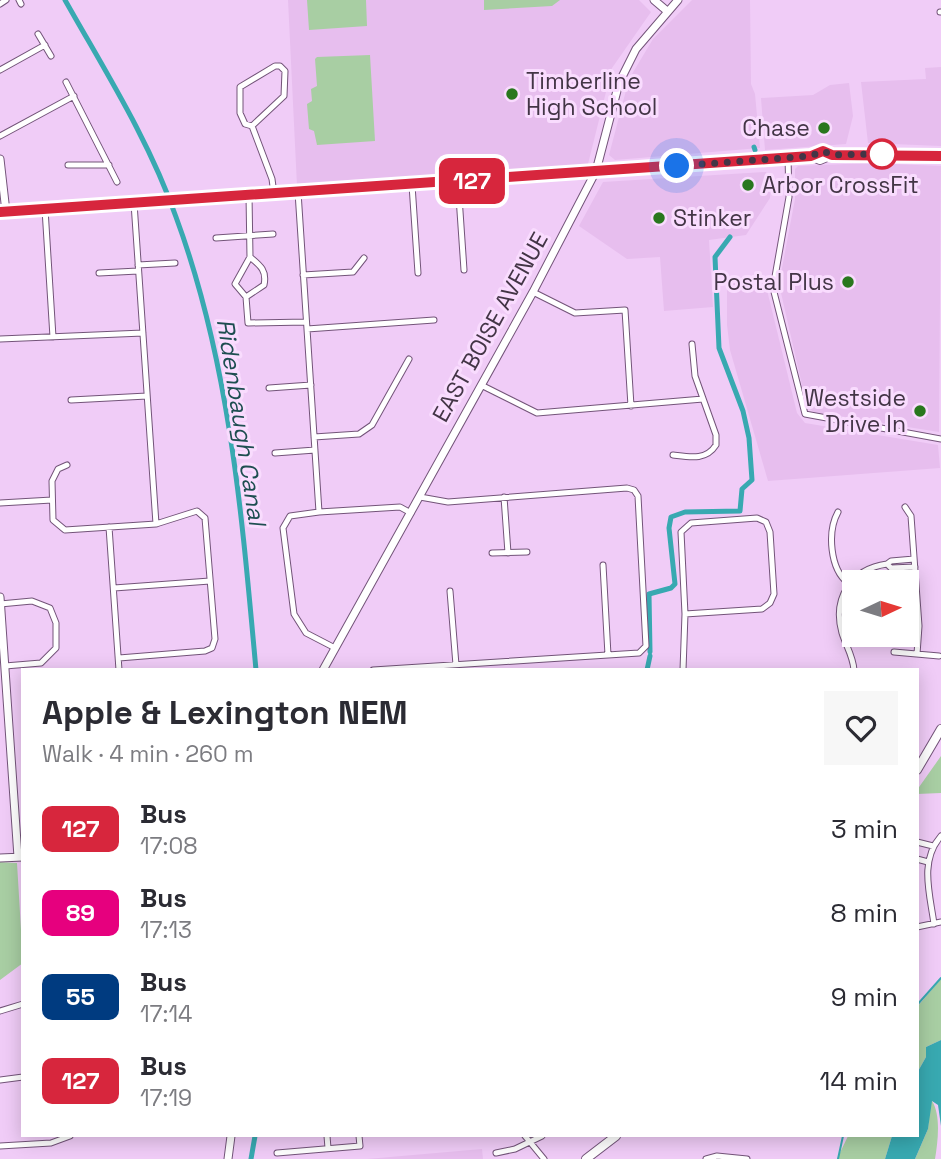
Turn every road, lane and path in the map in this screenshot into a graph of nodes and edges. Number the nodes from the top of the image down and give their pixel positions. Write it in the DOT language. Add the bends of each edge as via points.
graph roads {
  1 [pos="6,0"];
  2 [pos="654,0"];
  3 [pos="678,0"];
  4 [pos="0,4"];
  5 [pos="667,11"];
  6 [pos="38,34"];
  7 [pos="45,45"];
  8 [pos="51,56"];
  9 [pos="0,70"];
  10 [pos="66,82"];
  11 [pos="74,96"];
  12 [pos="252,126"];
  13 [pos="0,136"];
  14 [pos="941,156"];
  15 [pos="788,158"];
  16 [pos="0,159"];
  17 [pos="68,165"];
  18 [pos="109,165"];
  19 [pos="596,171"];
  20 [pos="458,182"];
  21 [pos="117,183"];
  22 [pos="412,185"];
  23 [pos="298,192"];
  24 [pos="274,194"];
  25 [pos="249,195"];
  26 [pos="134,203"];
  27 [pos="45,209"];
  28 [pos="3,212"];
  29 [pos="273,234"];
  30 [pos="250,236"];
  31 [pos="216,239"];
  32 [pos="250,257"];
  33 [pos="364,258"];
  34 [pos="175,262"];
  35 [pos="138,268"];
  36 [pos="464,270"];
  37 [pos="99,273"];
  38 [pos="418,273"];
  39 [pos="303,275"];
  40 [pos="533,292"];
  41 [pos="246,297"];
  42 [pos="434,320"];
  43 [pos="307,325"];
  44 [pos="143,333"];
  45 [pos="53,337"];
  46 [pos="0,340"];
  47 [pos="692,344"];
  48 [pos="409,359"];
  49 [pos="481,385"];
  50 [pos="311,386"];
  51 [pos="269,388"];
  52 [pos="147,396"];
  53 [pos="703,399"];
  54 [pos="71,400"];
  55 [pos="631,407"];
  56 [pos="314,437"];
  57 [pos="941,439"];
  58 [pos="315,450"];
  59 [pos="275,453"];
  60 [pos="673,454"];
  61 [pos="67,465"];
  62 [pos="420,497"];
  63 [pos="504,497"];
  64 [pos="52,500"];
  65 [pos="0,503"];
  66 [pos="905,507"];
  67 [pos="319,512"];
  68 [pos="838,512"];
  69 [pos="411,513"];
  70 [pos="156,524"];
  71 [pos="109,527"];
  72 [pos="527,552"];
  73 [pos="492,553"];
  74 [pos="508,553"];
  75 [pos="914,559"];
  76 [pos="887,564"];
  77 [pos="603,565"];
  78 [pos="915,567"];
  79 [pos="864,570"];
  80 [pos="842,576"];
  81 [pos="210,581"];
  82 [pos="114,588"];
  83 [pos="450,591"];
  84 [pos="0,597"];
  85 [pos="1,604"];
  86 [pos="842,608"];
  87 [pos="685,614"];
  88 [pos="1,626"];
  89 [pos="842,626"];
  90 [pos="335,648"];
  91 [pos="848,648"];
  92 [pos="894,652"];
  93 [pos="918,654"];
  94 [pos="608,655"];
  95 [pos="939,656"];
  96 [pos="118,658"];
  97 [pos="456,665"];
  98 [pos="5,666"];
  99 [pos="119,668"];
  100 [pos="326,668"];
  101 [pos="414,668"];
  102 [pos="682,668"];
  103 [pos="853,668"];
  104 [pos="941,729"];
  105 [pos="919,767"];
  106 [pos="941,836"];
  107 [pos="919,842"];
  108 [pos="933,846"];
  109 [pos="20,857"];
  110 [pos="0,859"];
  111 [pos="919,860"];
  112 [pos="928,862"];
  113 [pos="938,923"];
  114 [pos="919,927"];
  115 [pos="21,1005"];
  116 [pos="0,1011"];
  117 [pos="21,1077"];
  118 [pos="0,1080"];
  119 [pos="67,1137"];
  120 [pos="231,1137"];
  121 [pos="327,1137"];
  122 [pos="359,1137"];
  123 [pos="615,1137"];
  124 [pos="527,1139"];
  125 [pos="0,1146"];
  126 [pos="328,1148"];
  127 [pos="277,1153"];
  128 [pos="496,1153"];
  129 [pos="228,1159"];
  130 [pos="544,1159"];
  131 [pos="586,1159"];
  132 [pos="706,1159"];
  133 [pos="747,1159"];
  1 -- 4 [label="street"];
  2 -- 5 [label="street"];
  3 -- 5 [label="street, EAST BOISE AVENUE"];
  5 -- 19 [label="street, EAST BOISE AVENUE" via="636,49 619,83"];
  6 -- 7 [label="street"];
  7 -- 8 [label="street"];
  7 -- 9 [label="street"];
  10 -- 11 [label="street"];
  11 -- 13 [label="street"];
  11 -- 18 [label="street"];
  12 -- 12 [label="street" via="284,96 285,71 280,66 240,87 241,120"];
  12 -- 24 [label="street"];
  14 -- 15 [label="main road" via="832,155 823,151"];
  15 -- 19 [label="main road"];
  15 -- 57 [label="street" via="789,197 774,288 805,414"];
  16 -- 28 [label="street"];
  17 -- 18 [label="street"];
  18 -- 21 [label="street"];
  19 -- 20 [label="main road"];
  19 -- 40 [label="street, EAST BOISE AVENUE"];
  20 -- 22 [label="main road"];
  20 -- 36 [label="street"];
  22 -- 23 [label="main road"];
  22 -- 38 [label="street"];
  23 -- 24 [label="main road"];
  23 -- 39 [label="street"];
  24 -- 25 [label="main road"];
  25 -- 26 [label="main road"];
  25 -- 30 [label="street"];
  26 -- 27 [label="main road"];
  26 -- 35 [label="street"];
  27 -- 28 [label="main road"];
  27 -- 45 [label="street"];
  29 -- 30 [label="street"];
  30 -- 31 [label="street"];
  30 -- 32 [label="street"];
  32 -- 41 [label="street" via="235,284"];
  32 -- 41 [label="street" via="266,277 264,285"];
  33 -- 39 [label="street" via="353,272"];
  34 -- 35 [label="street"];
  35 -- 37 [label="street"];
  35 -- 44 [label="street"];
  39 -- 43 [label="street"];
  40 -- 49 [label="street, EAST BOISE AVENUE"];
  40 -- 55 [label="street" via="575,313 625,310"];
  41 -- 43 [label="street" via="248,323"];
  42 -- 43 [label="street"];
  43 -- 50 [label="street"];
  44 -- 45 [label="street"];
  44 -- 52 [label="street"];
  45 -- 46 [label="street"];
  47 -- 53 [label="street"];
  48 -- 56 [label="street" via="373,425 359,434"];
  49 -- 55 [label="street" via="537,413"];
  49 -- 62 [label="street, EAST BOISE AVENUE"];
  50 -- 51 [label="street"];
  50 -- 56 [label="street"];
  52 -- 54 [label="street"];
  52 -- 70 [label="street"];
  53 -- 55 [label="street"];
  53 -- 60 [label="street" via="716,445 703,456"];
  56 -- 58 [label="street"];
  58 -- 59 [label="street"];
  58 -- 67 [label="street"];
  61 -- 64 [label="street" via="53,475"];
  62 -- 63 [label="street" via="434,502"];
  62 -- 69 [label="street, EAST BOISE AVENUE"];
  63 -- 74 [label="street"];
  63 -- 94 [label="street" via="627,488 638,496 646,646 643,652"];
  64 -- 65 [label="street"];
  64 -- 71 [label="street" via="58,527"];
  66 -- 75 [label="street" via="911,516"];
  67 -- 69 [label="street" via="400,506"];
  67 -- 90 [label="street" via="294,514 283,527 293,614 306,633"];
  68 -- 80 [label="street" via="832,523 835,567"];
  69 -- 90 [label="street, EAST BOISE AVENUE"];
  70 -- 71 [label="street"];
  70 -- 81 [label="street" via="188,512 202,513"];
  71 -- 82 [label="street"];
  72 -- 74 [label="street"];
  73 -- 74 [label="street"];
  75 -- 76 [label="street"];
  75 -- 78 [label="street"];
  76 -- 78 [label="street" via="891,568"];
  76 -- 79 [label="street"];
  77 -- 94 [label="street"];
  78 -- 93 [label="street"];
  81 -- 82 [label="street"];
  81 -- 96 [label="street" via="212,648"];
  82 -- 96 [label="street"];
  83 -- 97 [label="street"];
  84 -- 85 [label="street"];
  85 -- 88 [label="street"];
  85 -- 98 [label="street" via="41,603 50,608 57,631 56,648 41,663"];
  86 -- 89 [label="street"];
  87 -- 87 [label="street" via="680,537 684,527 757,518 766,522 774,594 770,603 762,609"];
  87 -- 102 [label="street"];
  88 -- 98 [label="street"];
  90 -- 100 [label="street, EAST BOISE AVENUE"];
  91 -- 103 [label="street"];
  92 -- 93 [label="street"];
  93 -- 95 [label="street"];
  94 -- 97 [label="street"];
  96 -- 99 [label="street"];
  97 -- 101 [label="street"];
  98 -- 109 [label="street"];
  104 -- 105 [label="main road"];
  106 -- 108 [label="street"];
  107 -- 108 [label="street"];
  108 -- 112 [label="street"];
  109 -- 110 [label="street"];
  111 -- 112 [label="street"];
  112 -- 113 [label="street"];
  113 -- 114 [label="street"];
  115 -- 116 [label="street"];
  117 -- 118 [label="street"];
  119 -- 125 [label="street" via="51,1143"];
  120 -- 129 [label="street"];
  121 -- 126 [label="street"];
  122 -- 126 [label="street" via="360,1146"];
  123 -- 131 [label="main road"];
  124 -- 128 [label="street"];
  124 -- 130 [label="street"];
  126 -- 127 [label="street"];
  132 -- 133 [label="street"];
}
